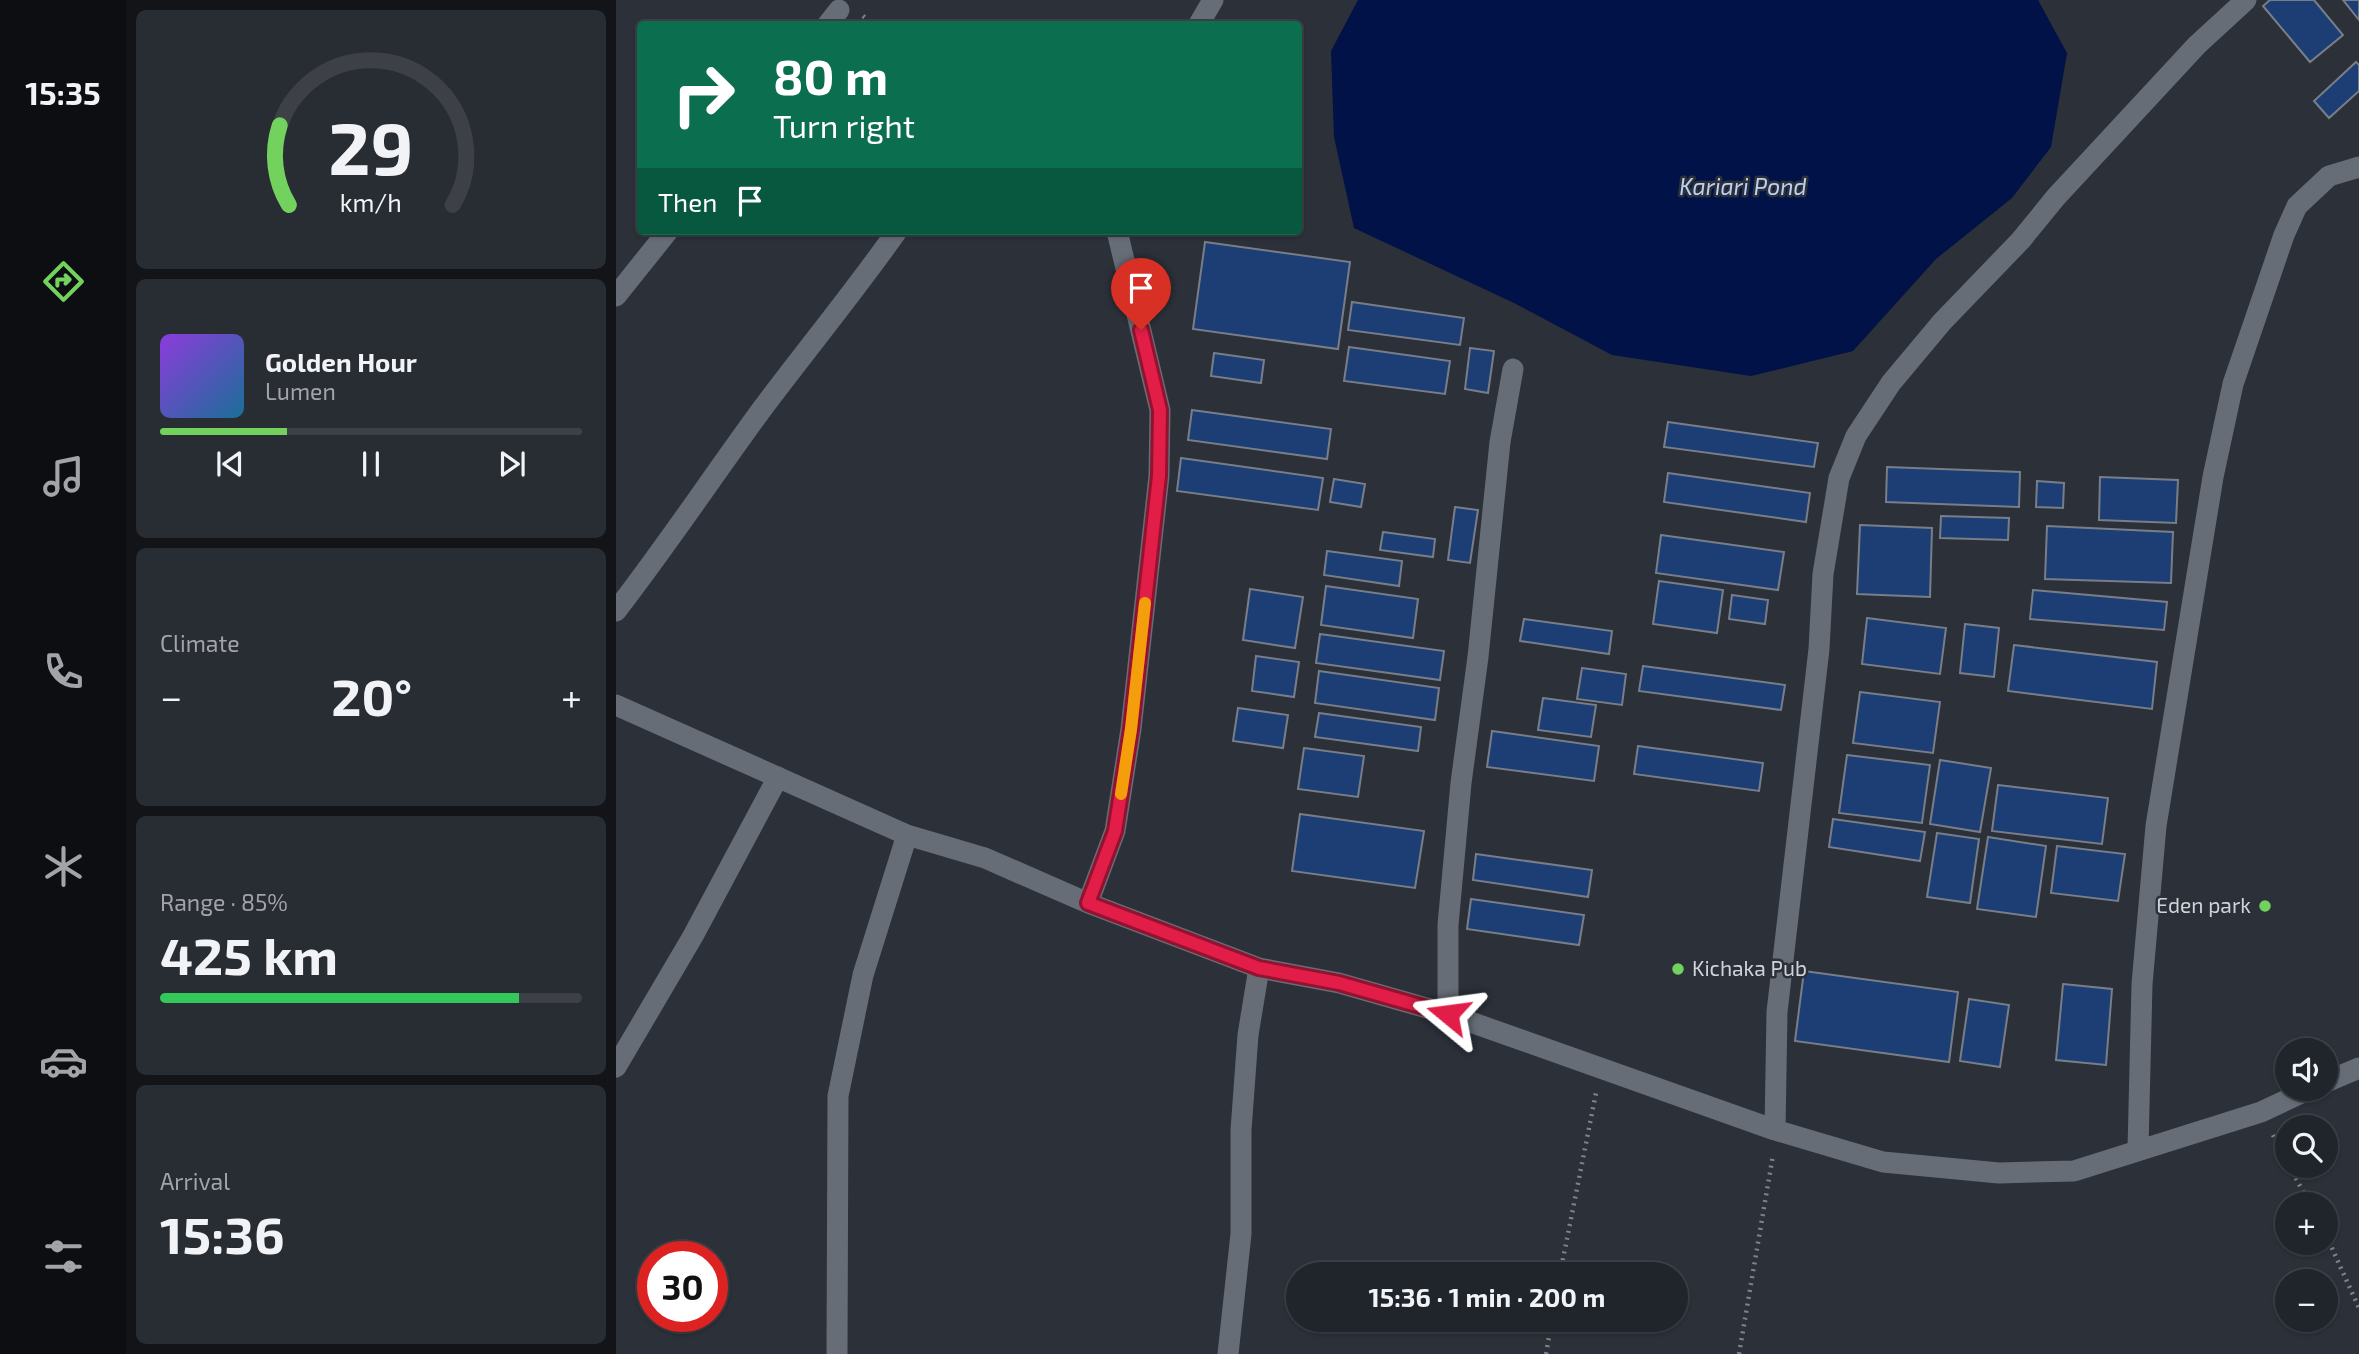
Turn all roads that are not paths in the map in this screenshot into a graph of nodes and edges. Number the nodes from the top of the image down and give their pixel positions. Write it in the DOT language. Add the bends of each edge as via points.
graph roads {
  1 [pos="1213,0"];
  2 [pos="2246,0"];
  3 [pos="1201,21"];
  4 [pos="2359,167"];
  5 [pos="665,235"];
  6 [pos="894,235"];
  7 [pos="1118,235"];
  8 [pos="616,296"];
  9 [pos="1513,369"];
  10 [pos="616,611"];
  11 [pos="616,705"];
  12 [pos="778,777"];
  13 [pos="907,835"];
  14 [pos="1088,903"];
  15 [pos="1259,968"];
  16 [pos="1448,1014"];
  17 [pos="616,1067"];
  18 [pos="2359,1068"];
  19 [pos="2338,1077"];
  20 [pos="2284,1101"];
  21 [pos="1775,1130"];
  22 [pos="2138,1149"];
  23 [pos="837,1354"];
  24 [pos="1227,1354"];
  1 -- 3 [label="street"];
  2 -- 21 [label="street" via="2188,55 1942,321 1891,383 1856,436 1839,478 1823,574 1819,649 1777,1012"];
  4 -- 22 [label="street" via="2329,176 2297,206 2233,384 2213,477 2156,825 2142,984"];
  5 -- 8 [label="street"];
  6 -- 10 [label="street"];
  7 -- 14 [label="street" via="1160,410 1159,476 1115,831"];
  9 -- 16 [label="street" via="1500,442 1461,783 1448,925"];
  11 -- 12 [label="street"];
  12 -- 13 [label="street"];
  12 -- 17 [label="street"];
  13 -- 14 [label="street" via="985,858"];
  13 -- 23 [label="street" via="863,975 838,1096"];
  14 -- 15 [label="street"];
  15 -- 16 [label="street" via="1339,983"];
  15 -- 24 [label="street" via="1248,1035 1241,1130 1241,1234"];
  16 -- 21 [label="street"];
  18 -- 19 [label="street"];
  20 -- 22 [label="street"];
  21 -- 22 [label="street" via="1883,1162 1999,1173 2074,1171"];
}
